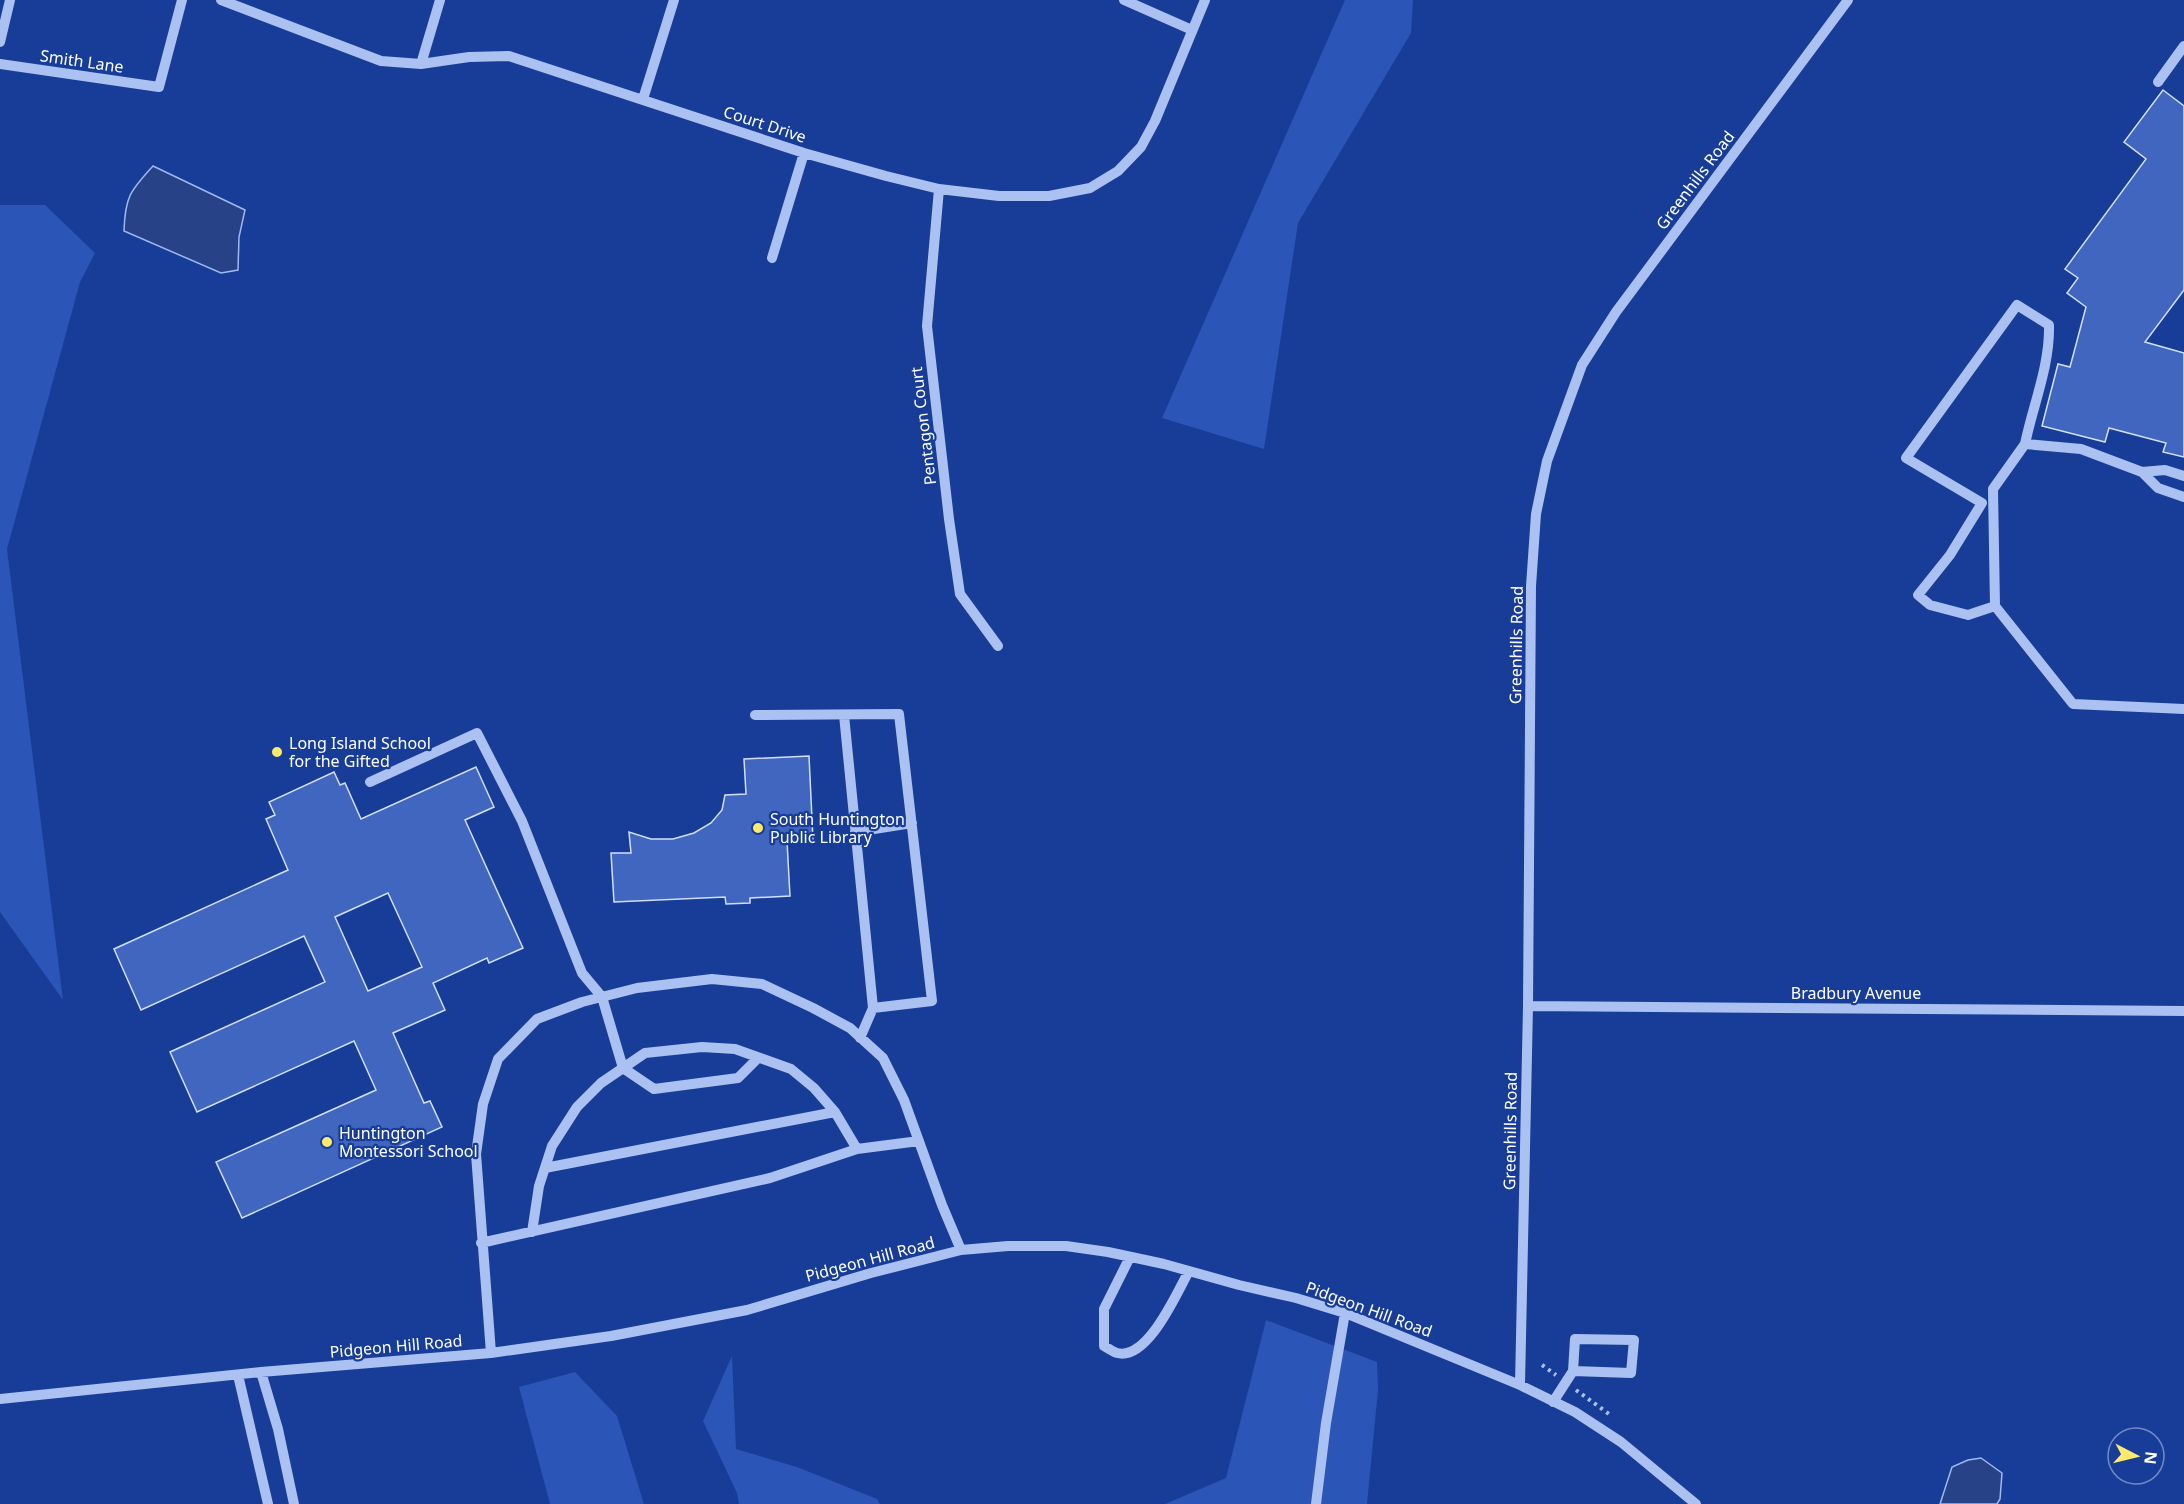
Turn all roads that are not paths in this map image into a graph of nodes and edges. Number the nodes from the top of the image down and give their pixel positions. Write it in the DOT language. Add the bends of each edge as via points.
graph roads {
  1 [pos="10,0"];
  2 [pos="182,0"];
  3 [pos="221,0"];
  4 [pos="440,0"];
  5 [pos="674,0"];
  6 [pos="1124,0"];
  7 [pos="1205,0"];
  8 [pos="1848,0"];
  9 [pos="1192,30"];
  10 [pos="0,42"];
  11 [pos="2184,46"];
  12 [pos="0,64"];
  13 [pos="421,64"];
  14 [pos="2158,82"];
  15 [pos="643,99"];
  16 [pos="804,153"];
  17 [pos="939,189"];
  18 [pos="772,258"];
  19 [pos="2025,444"];
  20 [pos="2142,472"];
  21 [pos="2184,476"];
  22 [pos="2184,497"];
  23 [pos="1995,606"];
  24 [pos="998,646"];
  25 [pos="2184,709"];
  26 [pos="755,715"];
  27 [pos="844,715"];
  28 [pos="370,782"];
  29 [pos="912,823"];
  30 [pos="855,832"];
  31 [pos="602,997"];
  32 [pos="1528,1006"];
  33 [pos="873,1008"];
  34 [pos="2184,1011"];
  35 [pos="860,1038"];
  36 [pos="758,1058"];
  37 [pos="623,1068"];
  38 [pos="835,1112"];
  39 [pos="919,1141"];
  40 [pos="857,1149"];
  41 [pos="545,1168"];
  42 [pos="532,1232"];
  43 [pos="481,1243"];
  44 [pos="961,1250"];
  45 [pos="1130,1257"];
  46 [pos="1189,1271"];
  47 [pos="1345,1313"];
  48 [pos="491,1353"];
  49 [pos="1573,1371"];
  50 [pos="261,1372"];
  51 [pos="238,1375"];
  52 [pos="1520,1385"];
  53 [pos="0,1399"];
  54 [pos="1553,1402"];
  55 [pos="268,1504"];
  56 [pos="294,1504"];
  57 [pos="1316,1504"];
  58 [pos="1696,1504"];
  1 -- 10 [label="street"];
  2 -- 12 [label="street, Smith Lane" via="159,87"];
  3 -- 13 [label="street, Court Drive" via="381,61"];
  4 -- 13 [label="street"];
  5 -- 15 [label="street"];
  6 -- 9 [label="street"];
  7 -- 9 [label="street, Court Drive"];
  8 -- 32 [label="street, Greenhills Road" via="1610,321 1582,365 1547,461 1536,514 1531,586"];
  9 -- 17 [label="street, Court Drive" via="1155,121 1141,147 1118,171 1090,188 1049,196 999,196"];
  11 -- 14 [label="street"];
  13 -- 15 [label="street, Court Drive" via="509,56"];
  15 -- 16 [label="street, Court Drive"];
  16 -- 17 [label="street, Court Drive"];
  16 -- 18 [label="street"];
  17 -- 24 [label="street, Pentagon Court" via="927,326 949,519 960,594"];
  19 -- 20 [label="street" via="2081,449"];
  19 -- 23 [label="street" via="1992,489"];
  19 -- 23 [label="street" via="2050,345 2049,325 2017,305 1906,458 1982,502 1950,555 1918,595 1930,606 1968,615"];
  20 -- 21 [label="street" via="2165,470"];
  20 -- 22 [label="street" via="2158,488"];
  23 -- 25 [label="street" via="2073,704"];
  26 -- 27 [label="street"];
  27 -- 29 [label="street" via="899,714"];
  27 -- 30 [label="street"];
  28 -- 31 [label="street" via="477,733 522,821 582,973"];
  29 -- 30 [label="street"];
  29 -- 33 [label="street" via="932,1001"];
  30 -- 33 [label="street"];
  31 -- 35 [label="street" via="637,988 712,979 762,984 850,1028"];
  31 -- 37 [label="street"];
  31 -- 43 [label="street" via="537,1019 498,1059 483,1104 476,1154"];
  32 -- 34 [label="street, Bradbury Avenue"];
  32 -- 52 [label="street, Greenhills Road"];
  33 -- 35 [label="street"];
  35 -- 39 [label="street" via="883,1058"];
  36 -- 37 [label="street" via="735,1049 702,1047 645,1053"];
  36 -- 37 [label="street" via="738,1078 654,1089"];
  36 -- 38 [label="street" via="791,1069"];
  37 -- 41 [label="street" via="577,1107 552,1146"];
  38 -- 40 [label="street"];
  38 -- 41 [label="street"];
  39 -- 40 [label="street"];
  39 -- 44 [label="street"];
  40 -- 42 [label="street" via="770,1178"];
  41 -- 42 [label="street"];
  42 -- 43 [label="street"];
  43 -- 48 [label="street"];
  44 -- 45 [label="street, Pidgeon Hill Road" via="1066,1246"];
  44 -- 48 [label="street, Pidgeon Hill Road" via="747,1310 611,1336"];
  45 -- 46 [label="street, Pidgeon Hill Road"];
  45 -- 46 [label="street" via="1104,1309 1104,1346 1118,1353 1134,1351 1155,1331"];
  46 -- 47 [label="street, Pidgeon Hill Road"];
  47 -- 52 [label="street, Pidgeon Hill Road"];
  47 -- 57 [label="street"];
  48 -- 50 [label="street, Pidgeon Hill Road"];
  49 -- 49 [label="street" via="1631,1373 1634,1340 1575,1339"];
  49 -- 54 [label="street"];
  50 -- 51 [label="street, Pidgeon Hill Road"];
  50 -- 56 [label="street"];
  51 -- 53 [label="street, Pidgeon Hill Road"];
  51 -- 55 [label="street"];
  52 -- 54 [label="street, Pidgeon Hill Road"];
  54 -- 58 [label="street, Pidgeon Hill Road" via="1621,1442"];
}
